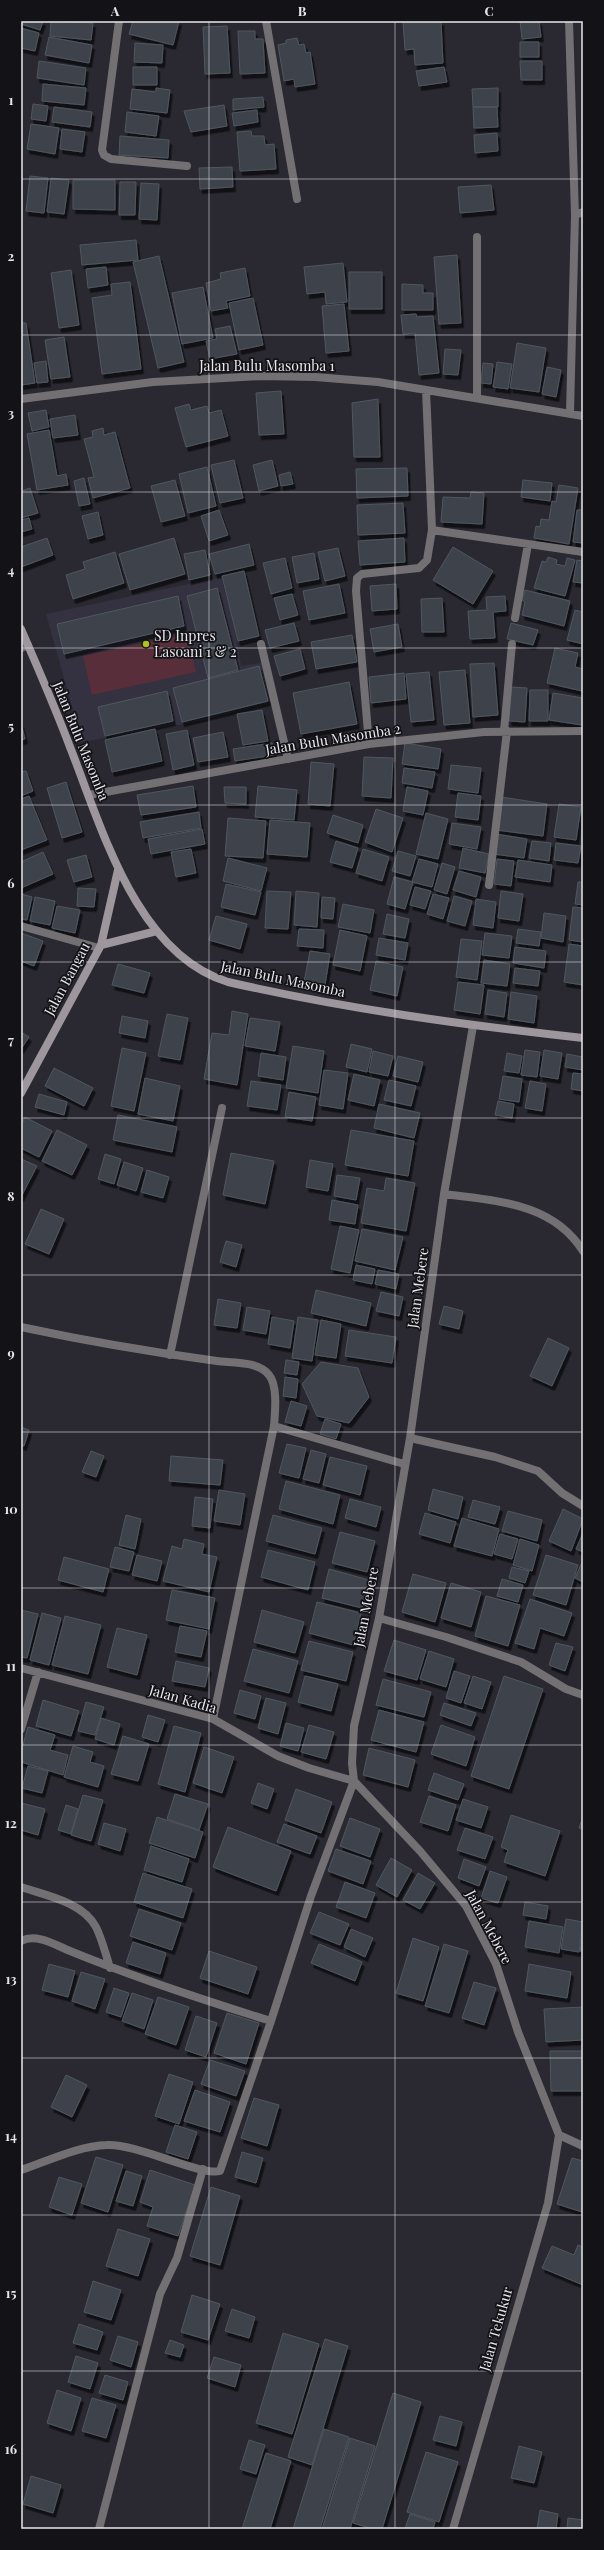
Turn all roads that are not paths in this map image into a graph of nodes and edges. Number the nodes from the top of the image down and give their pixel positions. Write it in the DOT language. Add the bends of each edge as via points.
graph roads {
  1 [pos="119,21"];
  2 [pos="266,21"];
  3 [pos="569,21"];
  4 [pos="187,166"];
  5 [pos="297,199"];
  6 [pos="583,212"];
  7 [pos="574,215"];
  8 [pos="477,237"];
  9 [pos="426,390"];
  10 [pos="477,398"];
  11 [pos="21,399"];
  12 [pos="570,413"];
  13 [pos="583,416"];
  14 [pos="432,530"];
  15 [pos="528,544"];
  16 [pos="583,552"];
  17 [pos="515,618"];
  18 [pos="21,629"];
  19 [pos="261,644"];
  20 [pos="512,644"];
  21 [pos="24,646"];
  22 [pos="505,731"];
  23 [pos="583,731"];
  24 [pos="369,744"];
  25 [pos="288,759"];
  26 [pos="89,795"];
  27 [pos="118,870"];
  28 [pos="489,885"];
  29 [pos="21,926"];
  30 [pos="156,931"];
  31 [pos="100,947"];
  32 [pos="473,1026"];
  33 [pos="583,1038"];
  34 [pos="21,1093"];
  35 [pos="222,1108"];
  36 [pos="444,1194"];
  37 [pos="583,1251"];
  38 [pos="21,1327"];
  39 [pos="170,1355"];
  40 [pos="274,1426"];
  41 [pos="410,1438"];
  42 [pos="404,1464"];
  43 [pos="583,1506"];
  44 [pos="379,1618"];
  45 [pos="21,1668"];
  46 [pos="38,1672"];
  47 [pos="583,1695"];
  48 [pos="213,1719"];
  49 [pos="21,1729"];
  50 [pos="354,1781"];
  51 [pos="21,1887"];
  52 [pos="21,1941"];
  53 [pos="110,1968"];
  54 [pos="271,2021"];
  55 [pos="559,2135"];
  56 [pos="583,2146"];
  57 [pos="203,2169"];
  58 [pos="21,2170"];
  59 [pos="99,2529"];
  60 [pos="453,2529"];
  1 -- 4 [label="street" via="102,150 104,155 111,159"];
  2 -- 5 [label="street"];
  3 -- 7 [label="street"];
  6 -- 7 [label="street"];
  7 -- 12 [label="street"];
  8 -- 10 [label="street"];
  9 -- 10 [label="street, Jalan Bulu Masomba 1"];
  9 -- 11 [label="street, Jalan Bulu Masomba 1" via="323,377 262,376 153,382"];
  9 -- 14 [label="street"];
  10 -- 12 [label="street, Jalan Bulu Masomba 1"];
  12 -- 13 [label="street, Jalan Bulu Masomba 1"];
  14 -- 15 [label="street"];
  14 -- 24 [label="street" via="427,560 419,568 362,574 357,578"];
  15 -- 16 [label="street"];
  15 -- 17 [label="street"];
  18 -- 21 [label="street, Jalan Bulu Masomba"];
  19 -- 25 [label="street"];
  20 -- 22 [label="street"];
  21 -- 26 [label="street, Jalan Bulu Masomba"];
  22 -- 23 [label="street, Jalan Bulu Masomba 2"];
  22 -- 24 [label="street, Jalan Bulu Masomba 2"];
  22 -- 28 [label="street"];
  24 -- 25 [label="street, Jalan Bulu Masomba 2"];
  25 -- 26 [label="street, Jalan Bulu Masomba 2"];
  26 -- 27 [label="street, Jalan Bulu Masomba"];
  27 -- 30 [label="street, Jalan Bulu Masomba"];
  27 -- 31 [label="street, Jalan Bangau"];
  29 -- 31 [label="street"];
  30 -- 31 [label="street"];
  30 -- 32 [label="street, Jalan Bulu Masomba" via="193,967 228,982 353,1008"];
  31 -- 34 [label="street, Jalan Bangau"];
  32 -- 33 [label="street, Jalan Bulu Masomba"];
  32 -- 36 [label="street, Jalan Mebere"];
  35 -- 39 [label="street"];
  36 -- 37 [label="street" via="512,1203 532,1209 563,1227"];
  36 -- 41 [label="street, Jalan Mebere"];
  38 -- 39 [label="street" via="74,1339"];
  39 -- 40 [label="street" via="253,1365 263,1370 269,1375 272,1384"];
  40 -- 42 [label="street"];
  40 -- 48 [label="street"];
  41 -- 42 [label="street, Jalan Mebere"];
  41 -- 43 [label="street" via="496,1457 538,1471 562,1493"];
  42 -- 44 [label="street, Jalan Mebere"];
  44 -- 47 [label="street" via="446,1636 521,1662 566,1689"];
  44 -- 50 [label="street, Jalan Mebere" via="354,1726"];
  45 -- 46 [label="street, Jalan Kadia"];
  46 -- 48 [label="street, Jalan Kadia"];
  46 -- 49 [label="street"];
  48 -- 50 [label="street, Jalan Kadia" via="278,1756"];
  50 -- 54 [label="street" via="311,1896"];
  50 -- 55 [label="street, Jalan Mebere" via="420,1851 466,1906 496,1964 518,2032"];
  51 -- 53 [label="street" via="64,1902 82,1912 96,1927"];
  52 -- 53 [label="street" via="33,1938 45,1940"];
  53 -- 54 [label="street"];
  54 -- 57 [label="street" via="222,2168 218,2172"];
  55 -- 56 [label="street"];
  55 -- 60 [label="street, Jalan Tekukur" via="548,2204"];
  57 -- 58 [label="street" via="128,2147 107,2145 86,2148"];
  57 -- 59 [label="street" via="177,2258 160,2294"];
}
